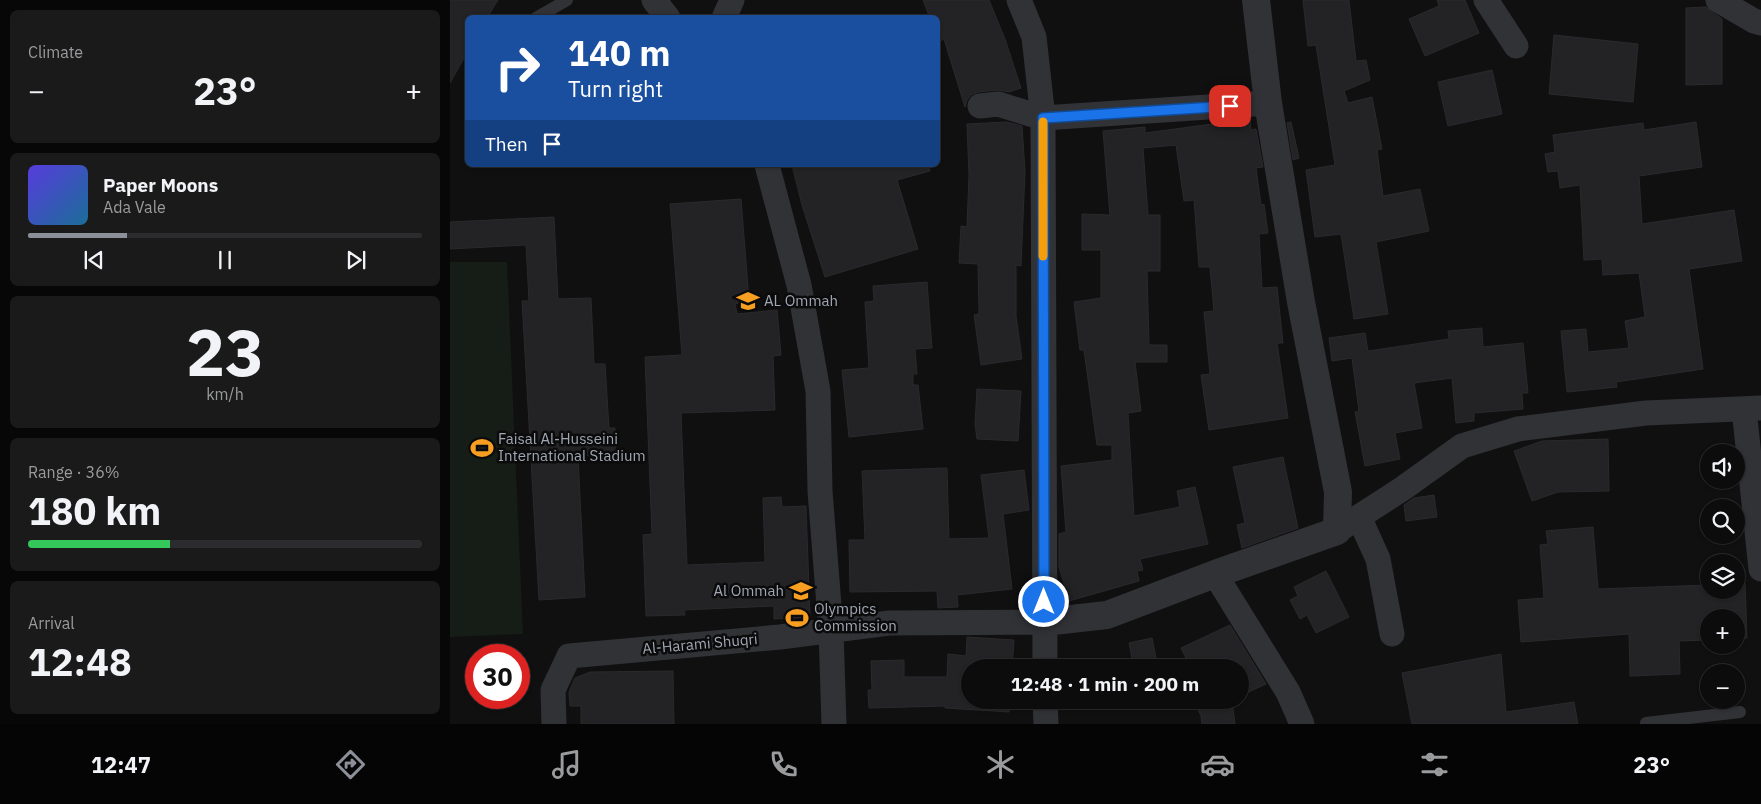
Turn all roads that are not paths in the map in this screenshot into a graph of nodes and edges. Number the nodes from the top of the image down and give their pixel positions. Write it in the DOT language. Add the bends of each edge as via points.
graph roads {
  1 [pos="567,0"];
  2 [pos="654,0"];
  3 [pos="732,0"];
  4 [pos="1019,0"];
  5 [pos="1256,0"];
  6 [pos="1486,0"];
  7 [pos="1718,0"];
  8 [pos="541,15"];
  9 [pos="666,15"];
  10 [pos="725,15"];
  11 [pos="1761,23"];
  12 [pos="1516,46"];
  13 [pos="1268,103"];
  14 [pos="980,106"];
  15 [pos="1043,118"];
  16 [pos="768,167"];
  17 [pos="1753,409"];
  18 [pos="1348,524"];
  19 [pos="1761,569"];
  20 [pos="1215,574"];
  21 [pos="1044,622"];
  22 [pos="831,631"];
  23 [pos="1392,634"];
  24 [pos="1045,659"];
  25 [pos="1045,709"];
  26 [pos="1740,712"];
  27 [pos="554,724"];
  28 [pos="834,724"];
  29 [pos="1046,724"];
  30 [pos="1302,724"];
  31 [pos="1646,724"];
  1 -- 8 [label="lane"];
  2 -- 9 [label="street"];
  3 -- 10 [label="street"];
  4 -- 15 [label="street" via="1034,37"];
  5 -- 13 [label="street"];
  6 -- 12 [label="street"];
  7 -- 11 [label="street"];
  13 -- 15 [label="street"];
  13 -- 18 [label="street" via="1301,302 1338,492"];
  14 -- 15 [label="street" via="998,104"];
  15 -- 21 [label="street"];
  16 -- 22 [label="street" via="799,285 818,392 820,491"];
  17 -- 18 [label="street" via="1646,413 1518,429 1462,446"];
  17 -- 19 [label="street"];
  18 -- 20 [label="street"];
  18 -- 23 [label="street" via="1378,559"];
  20 -- 21 [label="street" via="1106,615"];
  20 -- 30 [label="street" via="1288,692"];
  21 -- 22 [label="street, Al-Harami Shuqri" via="889,623"];
  21 -- 24 [label="street"];
  22 -- 27 [label="street, Al-Harami Shuqri" via="569,656 553,690"];
  22 -- 28 [label="street"];
  25 -- 29 [label="street"];
  26 -- 31 [label="lane"];
}
